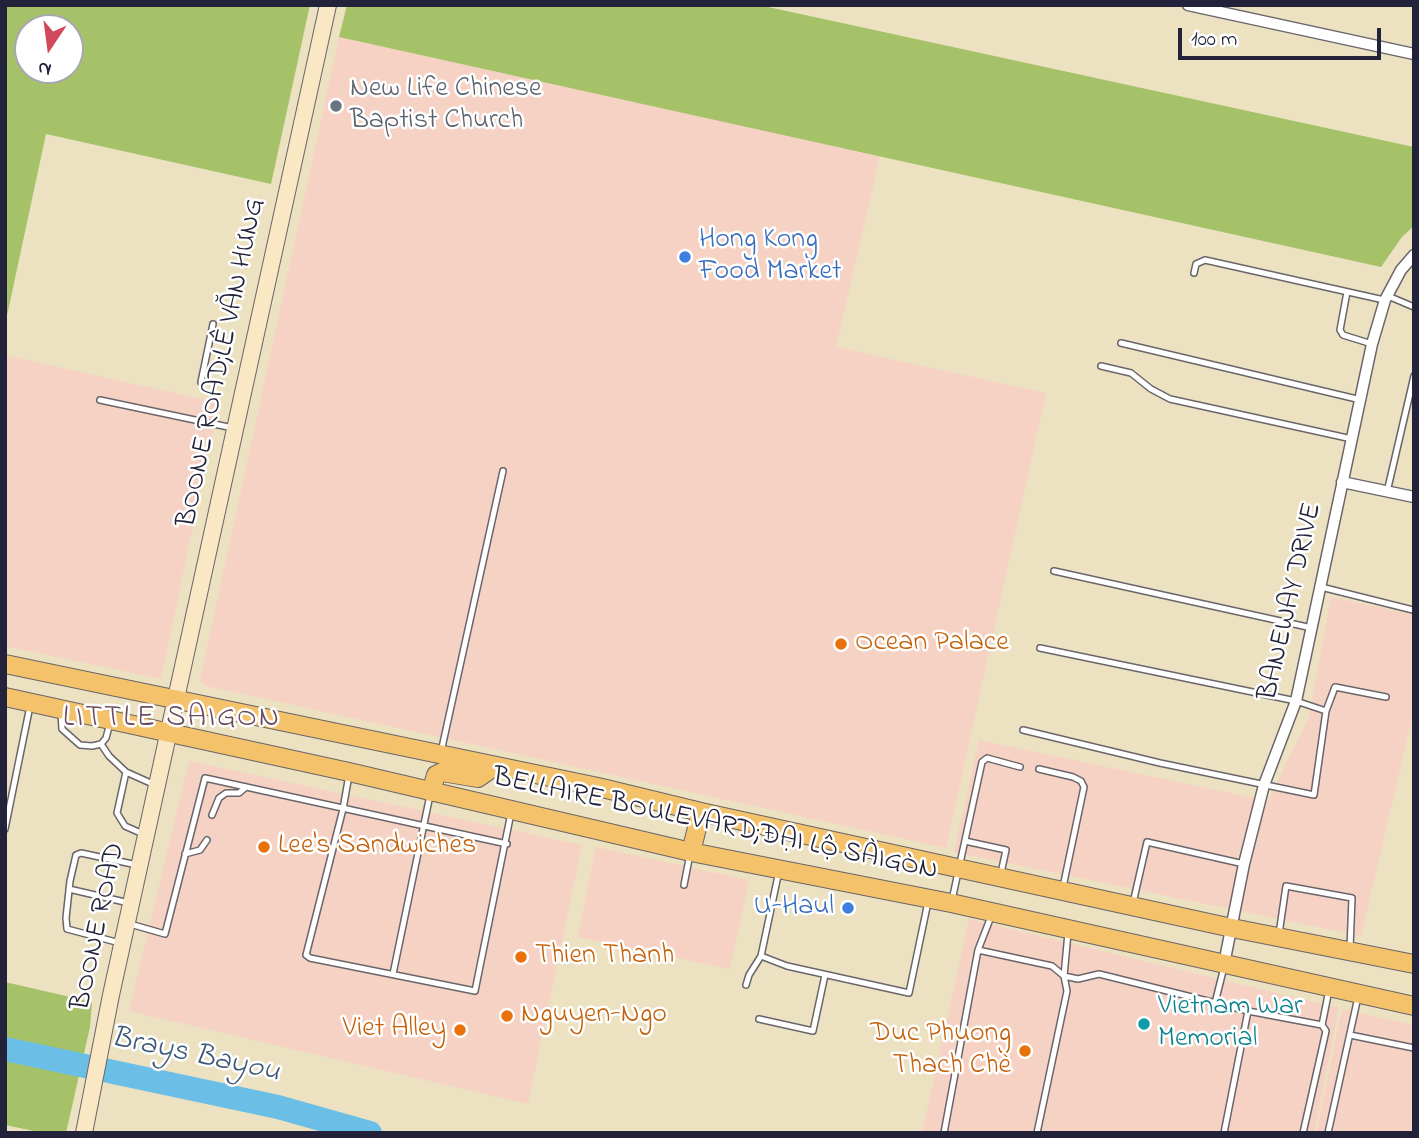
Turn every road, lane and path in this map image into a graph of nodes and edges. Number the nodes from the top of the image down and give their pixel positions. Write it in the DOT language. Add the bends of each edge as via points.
graph roads {
  1 [pos="328,5"];
  2 [pos="1188,5"];
  3 [pos="1414,54"];
  4 [pos="1414,255"];
  5 [pos="1194,274"];
  6 [pos="1347,292"];
  7 [pos="1387,298"];
  8 [pos="1414,307"];
  9 [pos="214,324"];
  10 [pos="1121,343"];
  11 [pos="1372,344"];
  12 [pos="1101,366"];
  13 [pos="1414,376"];
  14 [pos="201,382"];
  15 [pos="100,400"];
  16 [pos="1361,400"];
  17 [pos="236,428"];
  18 [pos="1352,439"];
  19 [pos="503,471"];
  20 [pos="1342,482"];
  21 [pos="1387,492"];
  22 [pos="1414,497"];
  23 [pos="1054,571"];
  24 [pos="1321,587"];
  25 [pos="1413,610"];
  26 [pos="1312,628"];
  27 [pos="1040,648"];
  28 [pos="5,664"];
  29 [pos="5,697"];
  30 [pos="1386,697"];
  31 [pos="176,700"];
  32 [pos="1296,701"];
  33 [pos="30,702"];
  34 [pos="61,709"];
  35 [pos="1326,711"];
  36 [pos="110,720"];
  37 [pos="1023,730"];
  38 [pos="170,733"];
  39 [pos="101,744"];
  40 [pos="440,755"];
  41 [pos="495,766"];
  42 [pos="1020,767"];
  43 [pos="1039,769"];
  44 [pos="126,772"];
  45 [pos="349,772"];
  46 [pos="1264,785"];
  47 [pos="158,786"];
  48 [pos="246,787"];
  49 [pos="5,789"];
  50 [pos="13,791"];
  51 [pos="431,792"];
  52 [pos="343,809"];
  53 [pos="512,810"];
  54 [pos="701,812"];
  55 [pos="212,815"];
  56 [pos="424,826"];
  57 [pos="5,829"];
  58 [pos="147,836"];
  59 [pos="207,840"];
  60 [pos="965,841"];
  61 [pos="506,844"];
  62 [pos="691,852"];
  63 [pos="184,854"];
  64 [pos="1244,864"];
  65 [pos="140,866"];
  66 [pos="959,867"];
  67 [pos="780,869"];
  68 [pos="1000,877"];
  69 [pos="684,885"];
  70 [pos="69,889"];
  71 [pos="1062,890"];
  72 [pos="929,899"];
  73 [pos="132,904"];
  74 [pos="951,904"];
  75 [pos="1133,906"];
  76 [pos="993,913"];
  77 [pos="127,924"];
  78 [pos="1232,928"];
  79 [pos="1069,930"];
  80 [pos="1279,937"];
  81 [pos="123,944"];
  82 [pos="978,950"];
  83 [pos="1350,952"];
  84 [pos="761,956"];
  85 [pos="1224,964"];
  86 [pos="1414,964"];
  87 [pos="393,974"];
  88 [pos="825,975"];
  89 [pos="1064,976"];
  90 [pos="747,985"];
  91 [pos="1330,987"];
  92 [pos="1358,994"];
  93 [pos="1215,1003"];
  94 [pos="1414,1006"];
  95 [pos="1248,1011"];
  96 [pos="759,1019"];
  97 [pos="1322,1025"];
  98 [pos="1350,1035"];
  99 [pos="1414,1048"];
  100 [pos="85,1127"];
  101 [pos="944,1133"];
  102 [pos="1037,1133"];
  103 [pos="1224,1133"];
  104 [pos="1303,1133"];
  105 [pos="1328,1133"];
  1 -- 17 [label="street, BOONE ROAD;LÊ VĂN HƯNG"];
  2 -- 3 [label="street"];
  4 -- 7 [label="street, BANEWAY DRIVE"];
  5 -- 6 [label="lane" via="1196,264 1205,260"];
  6 -- 7 [label="lane"];
  6 -- 11 [label="lane" via="1340,330"];
  7 -- 8 [label="lane"];
  7 -- 11 [label="street, BANEWAY DRIVE"];
  9 -- 14 [label="lane"];
  10 -- 16 [label="lane"];
  11 -- 16 [label="street, BANEWAY DRIVE"];
  12 -- 18 [label="lane" via="1131,373 1170,399"];
  13 -- 21 [label="lane"];
  15 -- 17 [label="lane"];
  16 -- 18 [label="street, BANEWAY DRIVE"];
  17 -- 31 [label="street, BOONE ROAD;LÊ VĂN HƯNG"];
  18 -- 20 [label="street, BANEWAY DRIVE"];
  19 -- 40 [label="lane"];
  20 -- 21 [label="street"];
  20 -- 24 [label="street, BANEWAY DRIVE"];
  21 -- 22 [label="street"];
  23 -- 26 [label="lane"];
  24 -- 25 [label="lane"];
  24 -- 26 [label="street, BANEWAY DRIVE"];
  26 -- 32 [label="street, BANEWAY DRIVE"];
  27 -- 32 [label="lane"];
  28 -- 31 [label="main road, BELLAIRE BOULEVARD;ĐẠI LỘ SÀIGÒN"];
  29 -- 33 [label="main road, BELLAIRE BOULEVARD;ĐẠI LỘ SÀIGÒN"];
  30 -- 35 [label="lane" via="1335,687"];
  31 -- 38 [label="street, BOONE ROAD;LÊ VĂN HƯNG"];
  31 -- 40 [label="main road, BELLAIRE BOULEVARD;ĐẠI LỘ SÀIGÒN"];
  32 -- 35 [label="lane"];
  32 -- 46 [label="street, BANEWAY DRIVE"];
  33 -- 34 [label="main road, BELLAIRE BOULEVARD;ĐẠI LỘ SÀIGÒN"];
  33 -- 50 [label="lane"];
  34 -- 36 [label="main road, BELLAIRE BOULEVARD;ĐẠI LỘ SÀIGÒN"];
  34 -- 39 [label="lane" via="62,729 70,738 80,744"];
  35 -- 46 [label="lane" via="1314,795"];
  36 -- 38 [label="main road, BELLAIRE BOULEVARD;ĐẠI LỘ SÀIGÒN"];
  36 -- 39 [label="lane"];
  37 -- 46 [label="lane"];
  38 -- 45 [label="main road, BELLAIRE BOULEVARD;ĐẠI LỘ SÀIGÒN"];
  38 -- 47 [label="street, BOONE ROAD"];
  39 -- 44 [label="lane"];
  40 -- 41 [label="main road, BELLAIRE BOULEVARD;ĐẠI LỘ SÀIGÒN"];
  41 -- 51 [label="main road" via="478,778 442,772 436,775"];
  41 -- 54 [label="main road, BELLAIRE BOULEVARD;ĐẠI LỘ SÀIGÒN"];
  42 -- 60 [label="lane" via="984,759"];
  43 -- 71 [label="lane" via="1082,781 1084,787"];
  44 -- 47 [label="lane"];
  44 -- 58 [label="lane" via="117,813 125,826"];
  45 -- 51 [label="main road, BELLAIRE BOULEVARD;ĐẠI LỘ SÀIGÒN"];
  45 -- 52 [label="lane"];
  46 -- 64 [label="street, BANEWAY DRIVE"];
  47 -- 58 [label="street, BOONE ROAD"];
  48 -- 52 [label="lane"];
  48 -- 55 [label="lane" via="219,798"];
  48 -- 63 [label="lane" via="205,778"];
  49 -- 50 [label="lane"];
  50 -- 57 [label="lane"];
  51 -- 53 [label="main road, BELLAIRE BOULEVARD;ĐẠI LỘ SÀIGÒN"];
  51 -- 56 [label="lane"];
  52 -- 56 [label="lane"];
  52 -- 87 [label="lane" via="307,957"];
  53 -- 61 [label="lane"];
  53 -- 62 [label="main road, BELLAIRE BOULEVARD;ĐẠI LỘ SÀIGÒN"];
  54 -- 62 [label="main road"];
  54 -- 66 [label="main road, BELLAIRE BOULEVARD;ĐẠI LỘ SÀIGÒN"];
  56 -- 61 [label="lane"];
  56 -- 87 [label="lane"];
  58 -- 65 [label="street, BOONE ROAD"];
  59 -- 63 [label="lane" via="200,850"];
  60 -- 66 [label="lane"];
  60 -- 68 [label="lane" via="1006,850"];
  61 -- 87 [label="lane" via="475,991"];
  62 -- 67 [label="main road, BELLAIRE BOULEVARD;ĐẠI LỘ SÀIGÒN"];
  62 -- 69 [label="lane"];
  63 -- 77 [label="lane" via="165,934"];
  64 -- 75 [label="lane" via="1147,842"];
  64 -- 78 [label="street, BANEWAY DRIVE"];
  65 -- 70 [label="lane" via="80,853"];
  65 -- 73 [label="street, BOONE ROAD"];
  66 -- 68 [label="main road, BELLAIRE BOULEVARD;ĐẠI LỘ SÀIGÒN"];
  66 -- 74 [label="lane"];
  67 -- 72 [label="main road, BELLAIRE BOULEVARD;ĐẠI LỘ SÀIGÒN"];
  67 -- 84 [label="lane"];
  68 -- 71 [label="main road, BELLAIRE BOULEVARD;ĐẠI LỘ SÀIGÒN"];
  70 -- 73 [label="lane"];
  70 -- 81 [label="lane" via="67,929"];
  71 -- 75 [label="main road, BELLAIRE BOULEVARD;ĐẠI LỘ SÀIGÒN"];
  72 -- 74 [label="main road, BELLAIRE BOULEVARD;ĐẠI LỘ SÀIGÒN"];
  72 -- 88 [label="lane" via="909,993"];
  73 -- 77 [label="street, BOONE ROAD"];
  74 -- 76 [label="main road, BELLAIRE BOULEVARD;ĐẠI LỘ SÀIGÒN"];
  75 -- 78 [label="main road, BELLAIRE BOULEVARD;ĐẠI LỘ SÀIGÒN"];
  76 -- 79 [label="main road, BELLAIRE BOULEVARD;ĐẠI LỘ SÀIGÒN"];
  76 -- 82 [label="lane"];
  77 -- 81 [label="street, BOONE ROAD"];
  78 -- 80 [label="main road, BELLAIRE BOULEVARD;ĐẠI LỘ SÀIGÒN"];
  78 -- 85 [label="street, BANEWAY DRIVE"];
  79 -- 85 [label="main road, BELLAIRE BOULEVARD;ĐẠI LỘ SÀIGÒN"];
  79 -- 89 [label="lane"];
  80 -- 83 [label="main road, BELLAIRE BOULEVARD;ĐẠI LỘ SÀIGÒN"];
  80 -- 83 [label="lane" via="1286,886 1352,898"];
  81 -- 100 [label="street, BOONE ROAD"];
  82 -- 89 [label="lane" via="1052,966"];
  82 -- 101 [label="lane"];
  83 -- 86 [label="main road, BELLAIRE BOULEVARD;ĐẠI LỘ SÀIGÒN"];
  84 -- 88 [label="lane"];
  84 -- 90 [label="lane"];
  85 -- 91 [label="main road, BELLAIRE BOULEVARD;ĐẠI LỘ SÀIGÒN"];
  85 -- 93 [label="lane"];
  88 -- 96 [label="lane" via="813,1031"];
  89 -- 93 [label="lane" via="1078,979 1099,974"];
  89 -- 102 [label="lane" via="1067,991"];
  91 -- 92 [label="main road, BELLAIRE BOULEVARD;ĐẠI LỘ SÀIGÒN"];
  91 -- 97 [label="lane"];
  92 -- 94 [label="main road, BELLAIRE BOULEVARD;ĐẠI LỘ SÀIGÒN"];
  92 -- 98 [label="lane"];
  93 -- 95 [label="lane"];
  95 -- 97 [label="lane"];
  95 -- 103 [label="lane"];
  97 -- 104 [label="lane" via="1326,1031"];
  98 -- 99 [label="lane"];
  98 -- 105 [label="lane"];
}
